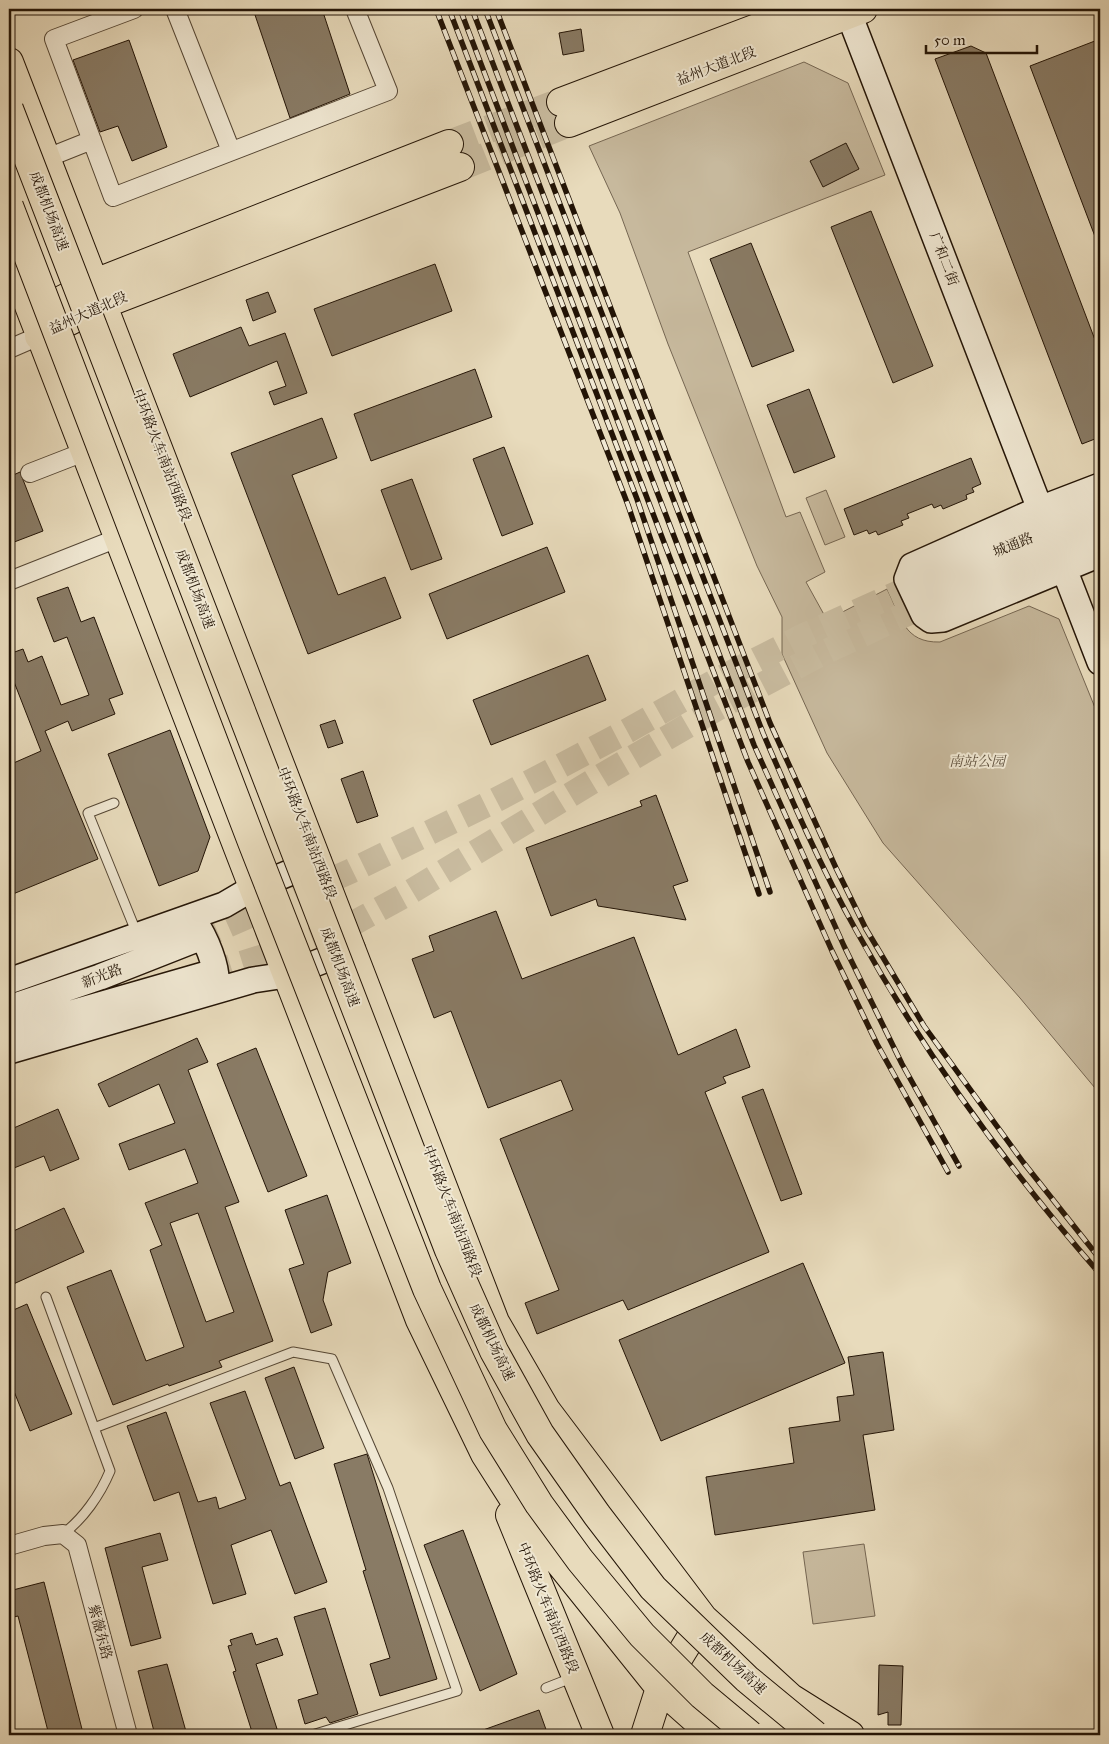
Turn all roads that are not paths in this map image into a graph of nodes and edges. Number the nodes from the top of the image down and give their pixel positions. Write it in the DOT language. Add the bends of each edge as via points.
graph roads {
  1 [pos="134,9"];
  2 [pos="175,9"];
  3 [pos="355,9"];
  4 [pos="807,9"];
  5 [pos="853,10"];
  6 [pos="9,62"];
  7 [pos="9,109"];
  8 [pos="92,140"];
  9 [pos="231,151"];
  10 [pos="455,155"];
  11 [pos="47,158"];
  12 [pos="9,206"];
  13 [pos="9,254"];
  14 [pos="99,294"];
  15 [pos="39,336"];
  16 [pos="9,349"];
  17 [pos="84,452"];
  18 [pos="30,473"];
  19 [pos="1100,486"];
  20 [pos="1040,508"];
  21 [pos="1100,510"];
  22 [pos="1100,534"];
  23 [pos="118,538"];
  24 [pos="1100,554"];
  25 [pos="1064,569"];
  26 [pos="9,581"];
  27 [pos="1100,662"];
  28 [pos="114,803"];
  29 [pos="318,861"];
  30 [pos="253,888"];
  31 [pos="192,927"];
  32 [pos="138,937"];
  33 [pos="352,949"];
  34 [pos="286,975"];
  35 [pos="9,980"];
  36 [pos="211,983"];
  37 [pos="9,1008"];
  38 [pos="9,1031"];
  39 [pos="9,1051"];
  40 [pos="46,1297"];
  41 [pos="94,1428"];
  42 [pos="485,1454"];
  43 [pos="63,1534"];
  44 [pos="9,1546"];
  45 [pos="703,1618"];
  46 [pos="576,1676"];
  47 [pos="546,1688"];
  48 [pos="660,1688"];
  49 [pos="128,1735"];
  50 [pos="312,1735"];
  51 [pos="600,1735"];
  52 [pos="645,1735"];
  53 [pos="713,1735"];
  54 [pos="750,1735"];
  55 [pos="815,1735"];
  56 [pos="850,1735"];
  1 -- 8 [label="street" via="54,39"];
  2 -- 9 [label="street"];
  3 -- 9 [label="street" via="388,91"];
  4 -- 5 [label="main road, 益州大道北段" via="565,113"];
  5 -- 20 [label="main road, 广和二街"];
  6 -- 11 [label="main road, 中环路火车南站西路段"];
  7 -- 55 [label="main road, 成都机场高速, bridge" via="449,1250 494,1351 540,1434 596,1515 653,1588 747,1679"];
  8 -- 9 [label="street" via="114,196"];
  8 -- 11 [label="street"];
  10 -- 14 [label="main road, 益州大道北段"];
  11 -- 14 [label="main road, 中环路火车南站西路段"];
  12 -- 54 [label="main road, bridge" via="248,833 427,1290 493,1430 539,1504 636,1627 702,1695"];
  13 -- 15 [label="main road, 中环路火车南站西路段"];
  14 -- 15 [label="main road, 益州大道北段"];
  14 -- 29 [label="main road, 中环路火车南站西路段"];
  15 -- 16 [label="street"];
  15 -- 17 [label="main road, 中环路火车南站西路段"];
  17 -- 18 [label="street"];
  17 -- 23 [label="main road, 中环路火车南站西路段"];
  19 -- 20 [label="main road"];
  20 -- 25 [label="main road" via="912,566 907,579 924,615 931,620 943,619"];
  21 -- 22 [label="main road, 城通路" via="930,591"];
  23 -- 26 [label="street"];
  23 -- 30 [label="main road, 中环路火车南站西路段"];
  24 -- 25 [label="main road"];
  25 -- 27 [label="main road"];
  28 -- 32 [label="lane" via="88,813"];
  29 -- 30 [label="main road"];
  29 -- 33 [label="main road, 中环路火车南站西路段"];
  30 -- 31 [label="main road"];
  30 -- 34 [label="main road, 中环路火车南站西路段"];
  31 -- 32 [label="main road"];
  31 -- 36 [label="main road" via="200,929 212,961 217,980"];
  31 -- 37 [label="main road, 新光路" via="100,977"];
  32 -- 35 [label="main road"];
  33 -- 34 [label="main road"];
  33 -- 45 [label="main road, 中环路火车南站西路段" via="495,1322 546,1410"];
  34 -- 36 [label="main road"];
  34 -- 42 [label="main road, 中环路火车南站西路段" via="420,1320"];
  36 -- 38 [label="main road"];
  36 -- 39 [label="main road"];
  40 -- 41 [label="lane"];
  41 -- 43 [label="lane" via="110,1471 77,1524"];
  41 -- 50 [label="lane" via="293,1352 332,1359 388,1488 457,1691"];
  42 -- 46 [label="main road, 中环路火车南站西路段"];
  42 -- 48 [label="main road, 中环路火车南站西路段" via="534,1531"];
  43 -- 44 [label="street"];
  43 -- 49 [label="street, 紫薇东路" via="77,1545"];
  45 -- 48 [label="main road"];
  45 -- 56 [label="main road, 中环路火车南站西路段" via="791,1698"];
  46 -- 47 [label="lane"];
  46 -- 51 [label="main road, 中环路火车南站西路段"];
  48 -- 52 [label="main road"];
  48 -- 53 [label="main road, 中环路火车南站西路段"];
}
